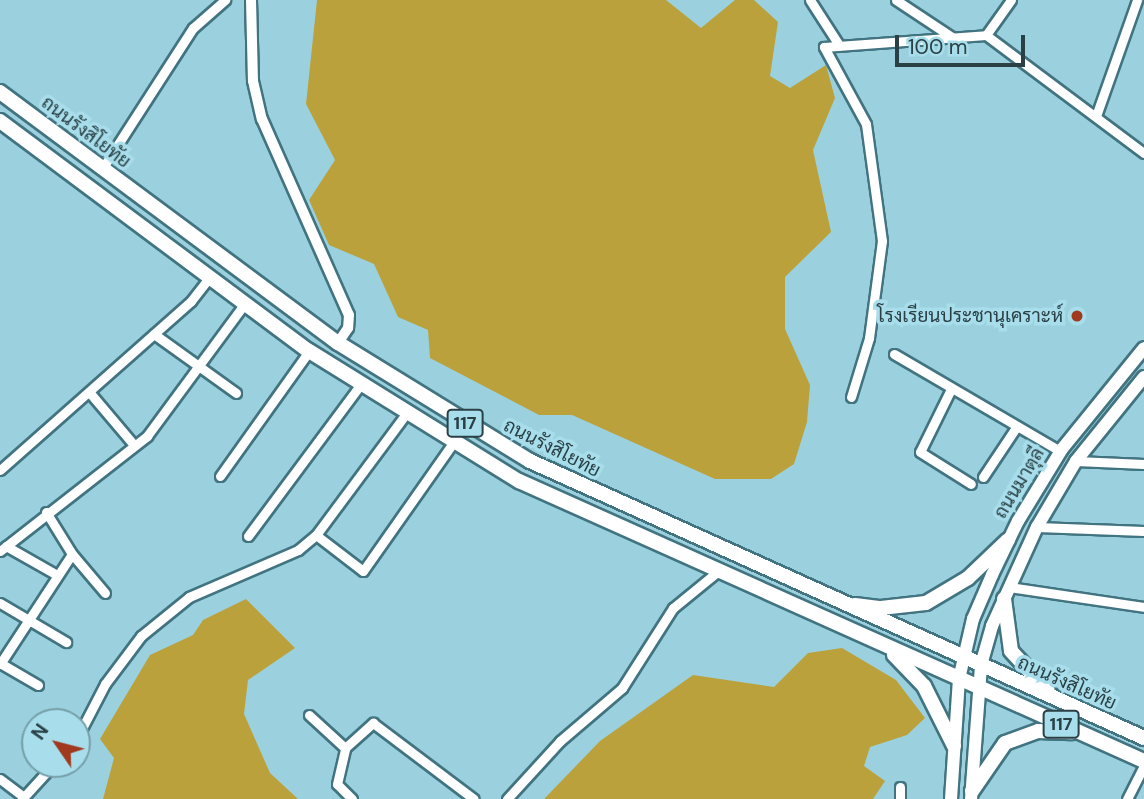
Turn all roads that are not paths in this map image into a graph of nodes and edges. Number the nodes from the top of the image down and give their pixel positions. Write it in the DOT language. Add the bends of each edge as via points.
graph roads {
  1 [pos="225,0"];
  2 [pos="251,0"];
  3 [pos="810,0"];
  4 [pos="897,0"];
  5 [pos="1011,0"];
  6 [pos="1136,0"];
  7 [pos="986,35"];
  8 [pos="952,37"];
  9 [pos="839,45"];
  10 [pos="0,92"];
  11 [pos="1096,116"];
  12 [pos="0,121"];
  13 [pos="1144,153"];
  14 [pos="102,169"];
  15 [pos="143,199"];
  16 [pos="129,217"];
  17 [pos="210,277"];
  18 [pos="245,303"];
  19 [pos="154,334"];
  20 [pos="338,343"];
  21 [pos="1144,348"];
  22 [pos="309,351"];
  23 [pos="894,354"];
  24 [pos="199,365"];
  25 [pos="1144,377"];
  26 [pos="360,384"];
  27 [pos="951,388"];
  28 [pos="90,393"];
  29 [pos="236,393"];
  30 [pos="852,397"];
  31 [pos="406,414"];
  32 [pos="1017,426"];
  33 [pos="453,443"];
  34 [pos="134,445"];
  35 [pos="1060,451"];
  36 [pos="1076,461"];
  37 [pos="1144,464"];
  38 [pos="0,470"];
  39 [pos="220,476"];
  40 [pos="983,477"];
  41 [pos="971,484"];
  42 [pos="46,512"];
  43 [pos="1037,527"];
  44 [pos="1144,531"];
  45 [pos="316,535"];
  46 [pos="248,536"];
  47 [pos="1008,540"];
  48 [pos="3,548"];
  49 [pos="72,554"];
  50 [pos="717,572"];
  51 [pos="57,575"];
  52 [pos="105,593"];
  53 [pos="1006,593"];
  54 [pos="0,603"];
  55 [pos="840,603"];
  56 [pos="1144,607"];
  57 [pos="28,620"];
  58 [pos="66,642"];
  59 [pos="890,650"];
  60 [pos="963,658"];
  61 [pos="0,663"];
  62 [pos="981,665"];
  63 [pos="959,679"];
  64 [pos="38,685"];
  65 [pos="979,687"];
  66 [pos="1059,700"];
  67 [pos="91,710"];
  68 [pos="309,715"];
  69 [pos="1080,732"];
  70 [pos="1144,738"];
  71 [pos="954,746"];
  72 [pos="345,748"];
  73 [pos="1144,763"];
  74 [pos="41,778"];
  75 [pos="0,779"];
  76 [pos="900,787"];
  77 [pos="972,795"];
  78 [pos="23,798"];
  79 [pos="352,799"];
  80 [pos="474,799"];
  81 [pos="507,799"];
  82 [pos="900,799"];
  83 [pos="951,799"];
  84 [pos="1127,799"];
  1 -- 14 [label="street" via="192,28"];
  2 -- 20 [label="street" via="253,81 262,119 349,315 348,328"];
  3 -- 9 [label="street"];
  4 -- 8 [label="street"];
  5 -- 7 [label="street"];
  6 -- 11 [label="street"];
  7 -- 8 [label="street"];
  7 -- 11 [label="street"];
  8 -- 9 [label="street"];
  9 -- 30 [label="street" via="824,51 866,124 882,241 869,338"];
  10 -- 14 [label="main road, ถนนรังสิโยทัย / 117"];
  11 -- 13 [label="street"];
  12 -- 16 [label="main road, ถนนรังสิโยทัย / 117"];
  14 -- 15 [label="main road, ถนนรังสิโยทัย / 117"];
  15 -- 16 [label="main road"];
  15 -- 20 [label="main road, ถนนรังสิโยทัย / 117"];
  16 -- 17 [label="main road, ถนนรังสิโยทัย / 117"];
  17 -- 18 [label="main road, ถนนรังสิโยทัย / 117"];
  17 -- 19 [label="street"];
  18 -- 22 [label="main road, ถนนรังสิโยทัย / 117"];
  18 -- 24 [label="street"];
  19 -- 24 [label="street"];
  19 -- 28 [label="street"];
  20 -- 55 [label="main road, ถนนรังสิโยทัย / 117" via="530,461"];
  21 -- 35 [label="main road, ถนนมาตุลี"];
  22 -- 26 [label="main road, ถนนรังสิโยทัย / 117"];
  22 -- 39 [label="street"];
  23 -- 27 [label="street"];
  24 -- 29 [label="street"];
  24 -- 34 [label="street" via="147,436"];
  25 -- 36 [label="main road, ถนนมาตุลี"];
  26 -- 31 [label="main road, ถนนรังสิโยทัย / 117"];
  26 -- 46 [label="street"];
  27 -- 32 [label="street"];
  27 -- 41 [label="street" via="920,452"];
  28 -- 34 [label="street"];
  28 -- 38 [label="street"];
  31 -- 33 [label="main road, ถนนรังสิโยทัย / 117"];
  31 -- 45 [label="street"];
  32 -- 35 [label="street"];
  32 -- 40 [label="street"];
  33 -- 45 [label="street" via="363,571"];
  33 -- 50 [label="main road, ถนนรังสิโยทัย / 117" via="519,481"];
  34 -- 42 [label="street"];
  35 -- 47 [label="main road, ถนนมาตุลี"];
  36 -- 37 [label="street"];
  36 -- 43 [label="main road, ถนนมาตุลี"];
  42 -- 48 [label="street"];
  42 -- 49 [label="street"];
  43 -- 44 [label="street"];
  43 -- 53 [label="main road, ถนนมาตุลี"];
  45 -- 67 [label="street" via="298,550 189,597 141,636 104,684"];
  47 -- 55 [label="main road" via="968,578 926,603 881,608"];
  47 -- 60 [label="main road, ถนนมาตุลี" via="973,620"];
  48 -- 51 [label="street"];
  49 -- 51 [label="street"];
  49 -- 52 [label="street"];
  50 -- 59 [label="main road, ถนนรังสิโยทัย / 117"];
  50 -- 81 [label="street" via="673,608 622,688 560,741"];
  51 -- 57 [label="street"];
  53 -- 56 [label="street"];
  53 -- 62 [label="main road, ถนนมาตุลี"];
  53 -- 66 [label="main road" via="1011,651"];
  54 -- 57 [label="street"];
  55 -- 60 [label="main road, ถนนรังสิโยทัย / 117"];
  57 -- 58 [label="street"];
  57 -- 61 [label="street"];
  59 -- 63 [label="main road, ถนนรังสิโยทัย / 117"];
  59 -- 71 [label="main road" via="923,687"];
  60 -- 62 [label="main road, ถนนรังสิโยทัย / 117"];
  60 -- 63 [label="main road, ถนนมาตุลี"];
  61 -- 64 [label="street"];
  62 -- 65 [label="main road, ถนนมาตุลี"];
  62 -- 66 [label="main road, ถนนรังสิโยทัย / 117"];
  63 -- 65 [label="main road, ถนนรังสิโยทัย / 117"];
  63 -- 71 [label="main road, ถนนมาตุลี"];
  65 -- 69 [label="main road, ถนนรังสิโยทัย / 117"];
  65 -- 77 [label="main road, ถนนมาตุลี"];
  66 -- 70 [label="main road, ถนนรังสิโยทัย / 117"];
  68 -- 72 [label="street"];
  69 -- 73 [label="main road, ถนนรังสิโยทัย / 117"];
  69 -- 77 [label="main road" via="1038,731 1005,743"];
  71 -- 83 [label="main road, ถนนมาตุลี"];
  72 -- 79 [label="street" via="337,784"];
  72 -- 80 [label="street" via="373,723 380,725"];
  73 -- 84 [label="street"];
  74 -- 78 [label="street"];
  75 -- 78 [label="street"];
  76 -- 82 [label="street"];
}
